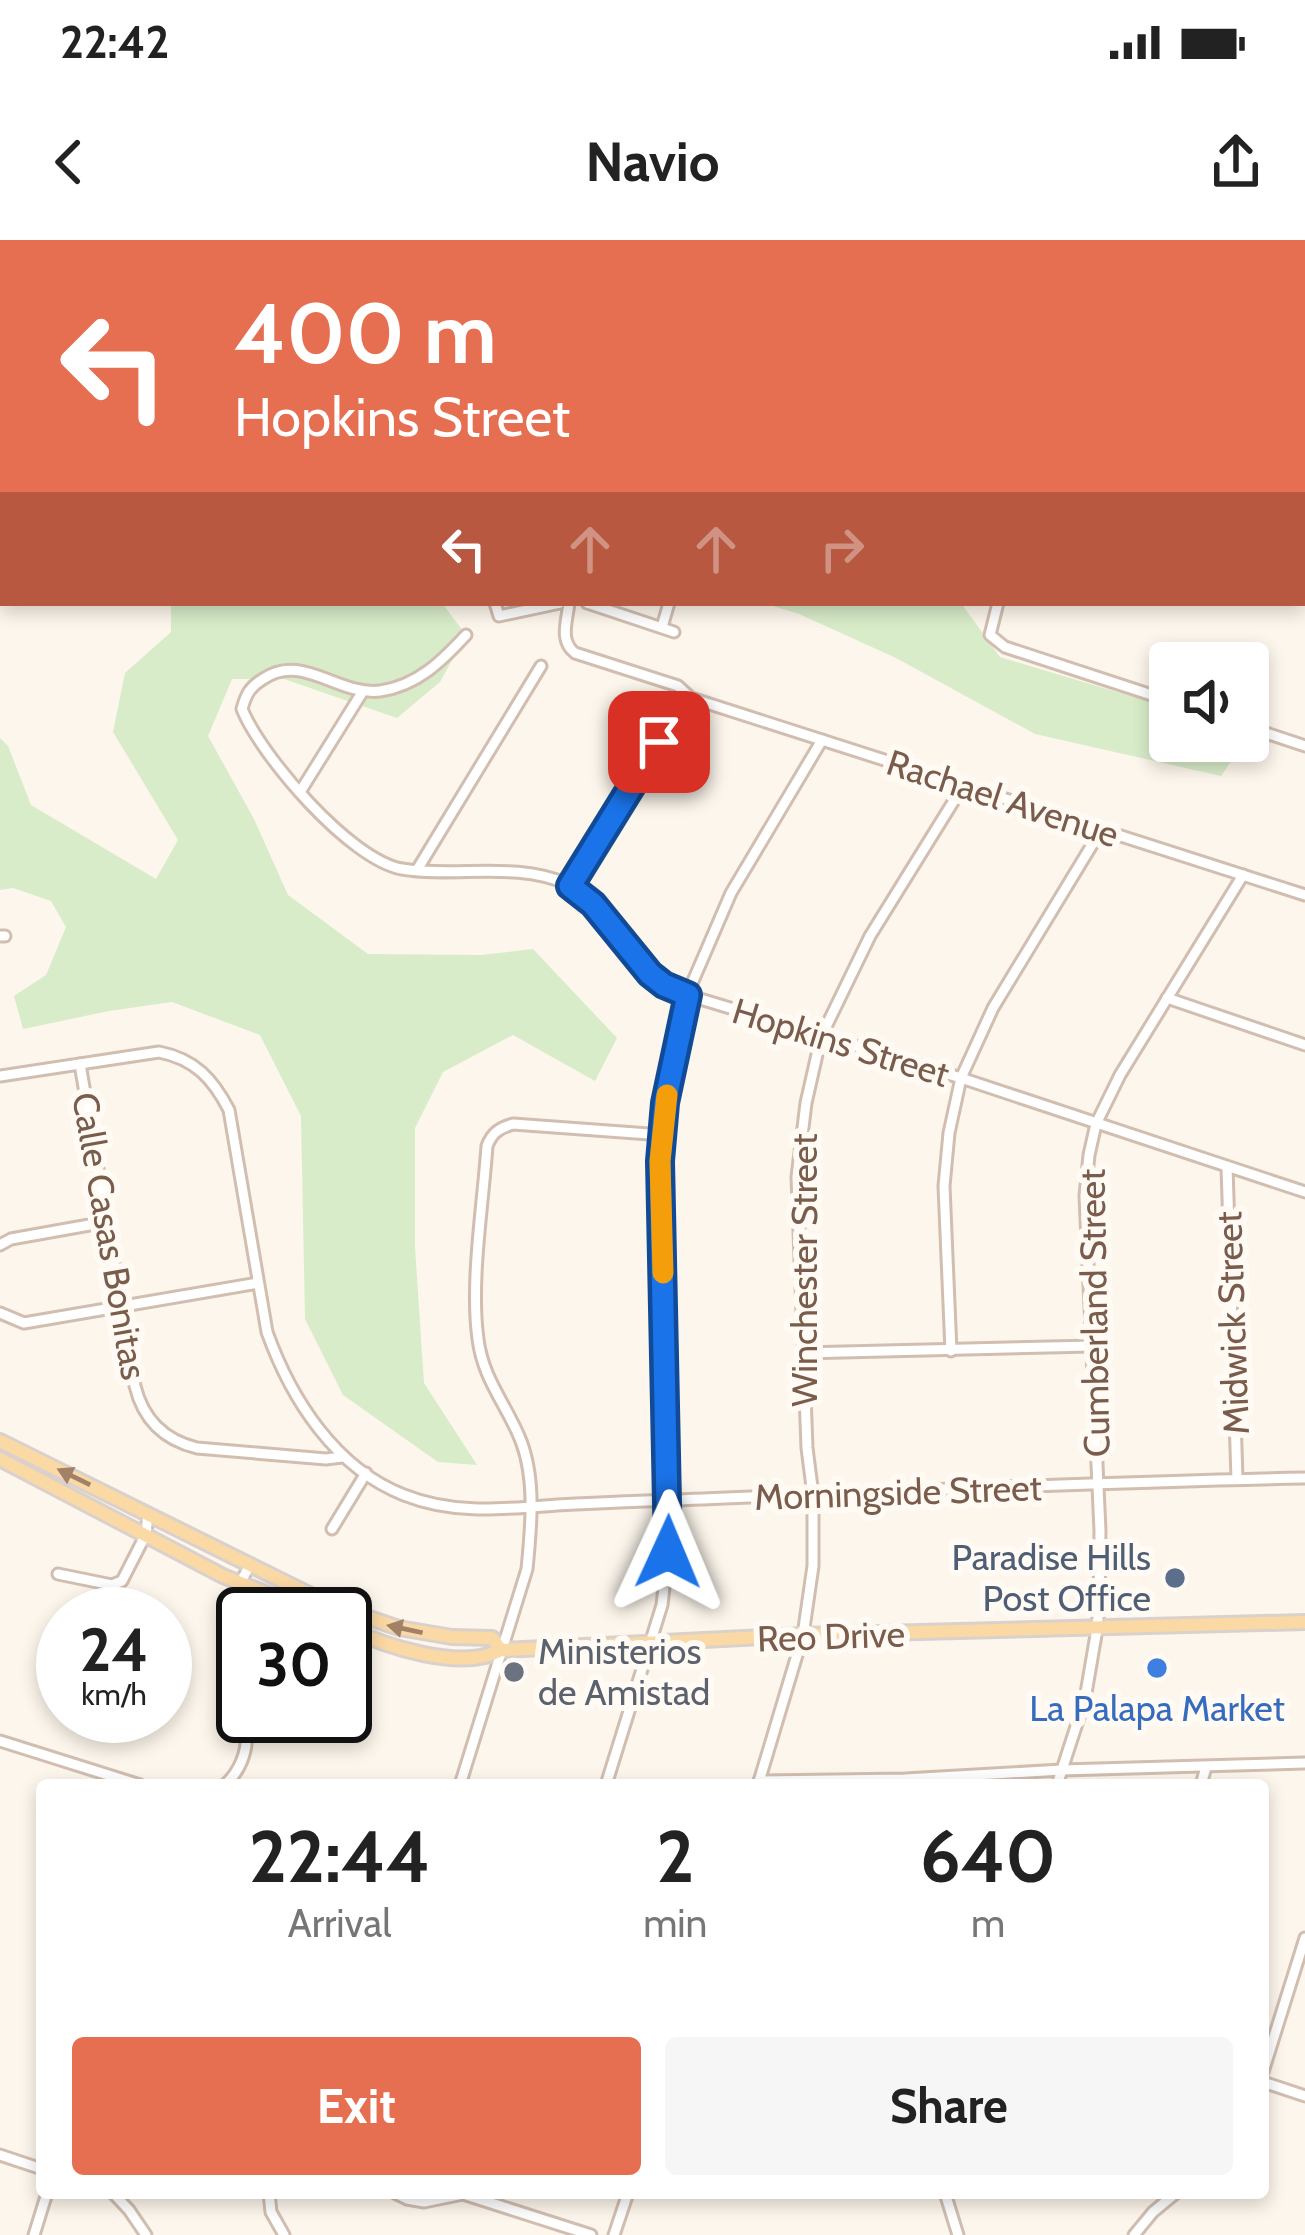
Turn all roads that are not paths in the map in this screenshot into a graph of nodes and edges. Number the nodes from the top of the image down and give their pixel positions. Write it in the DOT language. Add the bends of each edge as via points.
graph roads {
  1 [pos="496,606"];
  2 [pos="550,606"];
  3 [pos="565,606"];
  4 [pos="596,606"];
  5 [pos="668,606"];
  6 [pos="997,606"];
  7 [pos="662,627"];
  8 [pos="674,632"];
  9 [pos="466,635"];
  10 [pos="541,666"];
  11 [pos="363,691"];
  12 [pos="1149,694"];
  13 [pos="696,699"];
  14 [pos="1269,734"];
  15 [pos="822,740"];
  16 [pos="1305,746"];
  17 [pos="963,786"];
  18 [pos="300,792"];
  19 [pos="1101,830"];
  20 [pos="417,870"];
  21 [pos="1243,875"];
  22 [pos="570,886"];
  23 [pos="1305,895"];
  24 [pos="688,995"];
  25 [pos="1167,998"];
  26 [pos="821,1037"];
  27 [pos="1305,1045"];
  28 [pos="80,1064"];
  29 [pos="0,1076"];
  30 [pos="961,1078"];
  31 [pos="1096,1124"];
  32 [pos="663,1135"];
  33 [pos="1227,1167"];
  34 [pos="1305,1192"];
  35 [pos="106,1222"];
  36 [pos="0,1245"];
  37 [pos="258,1283"];
  38 [pos="121,1307"];
  39 [pos="0,1313"];
  40 [pos="1092,1346"];
  41 [pos="951,1352"];
  42 [pos="802,1353"];
  43 [pos="0,1441"];
  44 [pos="342,1457"];
  45 [pos="0,1459"];
  46 [pos="366,1472"];
  47 [pos="1305,1478"];
  48 [pos="1237,1479"];
  49 [pos="1098,1485"];
  50 [pos="813,1495"];
  51 [pos="669,1500"];
  52 [pos="530,1507"];
  53 [pos="148,1513"];
  54 [pos="332,1529"];
  55 [pos="146,1534"];
  56 [pos="250,1564"];
  57 [pos="58,1574"];
  58 [pos="240,1582"];
  59 [pos="238,1587"];
  60 [pos="252,1587"];
  61 [pos="1305,1622"];
  62 [pos="1097,1629"];
  63 [pos="803,1635"];
  64 [pos="372,1640"];
  65 [pos="651,1643"];
  66 [pos="501,1650"];
  67 [pos="0,1741"];
  68 [pos="248,1743"];
  69 [pos="1305,1763"];
  70 [pos="1207,1767"];
  71 [pos="1063,1770"];
  72 [pos="121,1779"];
  73 [pos="230,1779"];
  74 [pos="462,1779"];
  75 [pos="608,1779"];
  76 [pos="759,1779"];
  77 [pos="944,1779"];
  78 [pos="1059,1779"];
  79 [pos="1203,1779"];
  80 [pos="1305,1938"];
  81 [pos="1269,2053"];
  82 [pos="1269,2084"];
  83 [pos="1305,2096"];
  84 [pos="0,2155"];
  85 [pos="36,2167"];
  86 [pos="45,2199"];
  87 [pos="118,2199"];
  88 [pos="270,2199"];
  89 [pos="407,2199"];
  90 [pos="439,2199"];
  91 [pos="479,2199"];
  92 [pos="626,2199"];
  93 [pos="947,2199"];
  94 [pos="1169,2199"];
  95 [pos="34,2235"];
  96 [pos="146,2235"];
  97 [pos="284,2235"];
  98 [pos="591,2235"];
  99 [pos="614,2235"];
  100 [pos="958,2235"];
  101 [pos="1134,2235"];
  1 -- 2 [label="street" via="499,616"];
  3 -- 13 [label="street, Rachael Avenue" via="564,640 575,653"];
  4 -- 7 [label="street"];
  5 -- 7 [label="street"];
  6 -- 12 [label="street" via="989,635 1005,647"];
  7 -- 8 [label="street"];
  9 -- 11 [label="street" via="412,681"];
  10 -- 20 [label="street"];
  11 -- 18 [label="street"];
  11 -- 18 [label="street" via="288,670 246,692 246,717"];
  13 -- 15 [label="street, Rachael Avenue"];
  13 -- 22 [label="street" via="679,710"];
  14 -- 16 [label="street"];
  15 -- 17 [label="street, Rachael Avenue"];
  15 -- 24 [label="street" via="731,893"];
  17 -- 19 [label="street, Rachael Avenue"];
  17 -- 26 [label="street, Winchester Street" via="870,936"];
  18 -- 20 [label="street" via="359,850"];
  19 -- 21 [label="street, Rachael Avenue"];
  19 -- 30 [label="street" via="993,1008"];
  20 -- 22 [label="street" via="514,872"];
  21 -- 23 [label="street, Rachael Avenue"];
  21 -- 25 [label="street, Cumberland Street"];
  22 -- 24 [label="street, Hopkins Street" via="650,974"];
  24 -- 26 [label="street, Hopkins Street"];
  24 -- 32 [label="street"];
  25 -- 27 [label="street"];
  25 -- 31 [label="street, Cumberland Street"];
  26 -- 30 [label="street, Hopkins Street"];
  26 -- 42 [label="street, Winchester Street" via="797,1177"];
  28 -- 29 [label="street, Morningside Street"];
  28 -- 35 [label="street, Calle Casas Bonitas"];
  28 -- 37 [label="street, Morningside Street" via="168,1053 216,1084 229,1110"];
  30 -- 31 [label="street, Hopkins Street"];
  30 -- 41 [label="street" via="944,1186"];
  31 -- 33 [label="street, Hopkins Street"];
  31 -- 40 [label="street, Cumberland Street" via="1085,1196"];
  32 -- 51 [label="street"];
  32 -- 52 [label="street" via="519,1125 490,1137 478,1340 521,1441"];
  33 -- 34 [label="street, Hopkins Street"];
  33 -- 48 [label="street, Midwick Street"];
  35 -- 36 [label="street"];
  35 -- 38 [label="street, Calle Casas Bonitas"];
  37 -- 38 [label="street"];
  37 -- 44 [label="street, Morningside Street" via="275,1357"];
  38 -- 39 [label="street" via="24,1323"];
  38 -- 44 [label="street, Calle Casas Bonitas" via="137,1396 164,1434 197,1448"];
  40 -- 41 [label="street"];
  40 -- 49 [label="street, Cumberland Street"];
  41 -- 42 [label="street"];
  42 -- 50 [label="street, Winchester Street"];
  53 -- 43 [label="main road, Reo Drive, one-way"];
  44 -- 46 [label="street, Morningside Street"];
  45 -- 55 [label="main road"];
  46 -- 52 [label="street, Morningside Street" via="399,1494 463,1510"];
  46 -- 54 [label="street"];
  47 -- 48 [label="street, Morningside Street"];
  48 -- 49 [label="street, Morningside Street"];
  49 -- 50 [label="street, Morningside Street"];
  49 -- 62 [label="street, Cumberland Street"];
  50 -- 51 [label="street, Morningside Street"];
  50 -- 63 [label="street, Winchester Street"];
  51 -- 52 [label="street, Morningside Street"];
  51 -- 65 [label="street" via="662,1605"];
  52 -- 66 [label="street" via="526,1569"];
  53 -- 55 [label="street"];
  53 -- 56 [label="main road, Reo Drive"];
  55 -- 57 [label="street" via="122,1581"];
  55 -- 58 [label="main road"];
  56 -- 58 [label="street"];
  66 -- 56 [label="main road, Reo Drive, one-way" via="492,1638 366,1619"];
  58 -- 59 [label="street"];
  58 -- 60 [label="main road"];
  61 -- 62 [label="main road, Reo Drive"];
  62 -- 63 [label="main road, Reo Drive"];
  62 -- 71 [label="street, Cumberland Street"];
  63 -- 65 [label="main road, Reo Drive"];
  63 -- 76 [label="street, Winchester Street"];
  64 -- 66 [label="main road, Reo Drive" via="487,1658"];
  65 -- 66 [label="main road, Reo Drive"];
  65 -- 75 [label="street"];
  66 -- 74 [label="street"];
  67 -- 72 [label="street"];
  68 -- 73 [label="street"];
  69 -- 70 [label="street"];
  70 -- 71 [label="street"];
  70 -- 79 [label="street"];
  71 -- 77 [label="street"];
  71 -- 78 [label="street, Cumberland Street"];
  80 -- 81 [label="street"];
  82 -- 83 [label="street"];
  84 -- 85 [label="street"];
  86 -- 95 [label="street"];
  87 -- 96 [label="street"];
  88 -- 97 [label="street"];
  89 -- 90 [label="street"];
  91 -- 98 [label="street"];
  92 -- 99 [label="street"];
  93 -- 100 [label="street"];
  94 -- 101 [label="street"];
}
